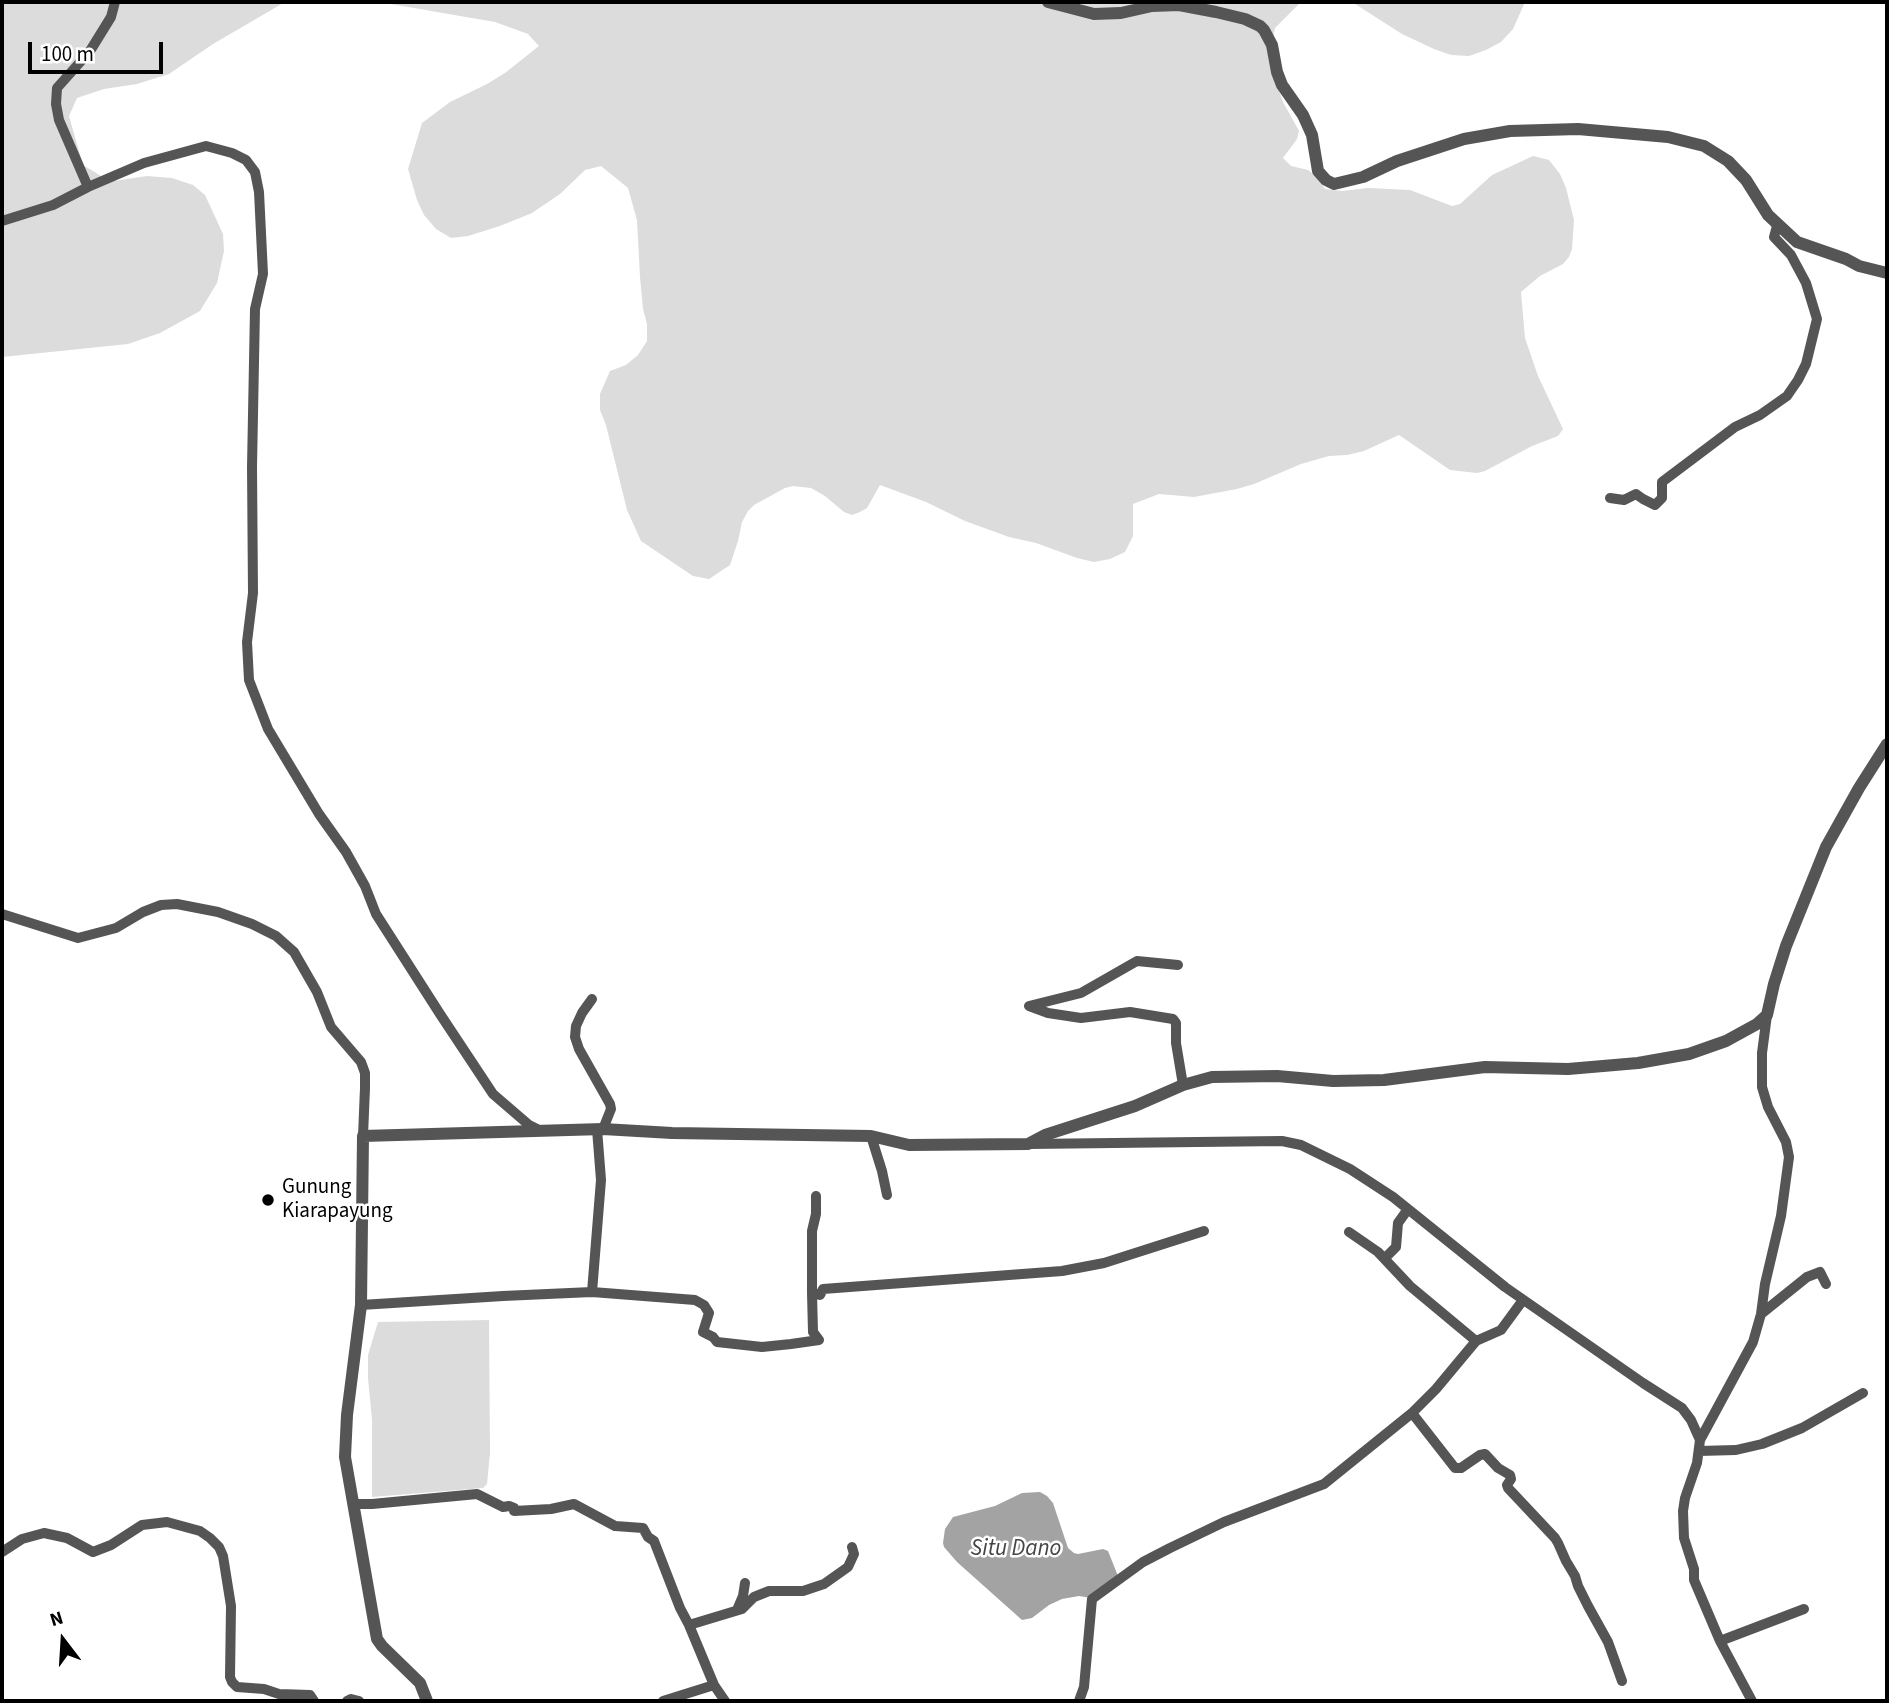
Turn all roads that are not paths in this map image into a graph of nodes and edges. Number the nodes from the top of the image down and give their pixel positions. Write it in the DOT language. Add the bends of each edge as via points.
graph roads {
  1 [pos="115,2"];
  2 [pos="1048,2"];
  3 [pos="89,187"];
  4 [pos="2,221"];
  5 [pos="1775,222"];
  6 [pos="1887,273"];
  7 [pos="1609,498"];
  8 [pos="1887,744"];
  9 [pos="2,914"];
  10 [pos="1178,965"];
  11 [pos="592,999"];
  12 [pos="1767,1015"];
  13 [pos="1183,1085"];
  14 [pos="600,1129"];
  15 [pos="542,1131"];
  16 [pos="363,1136"];
  17 [pos="871,1136"];
  18 [pos="1028,1144"];
  19 [pos="887,1195"];
  20 [pos="816,1196"];
  21 [pos="1408,1209"];
  22 [pos="1204,1231"];
  23 [pos="1349,1232"];
  24 [pos="1385,1258"];
  25 [pos="1826,1284"];
  26 [pos="592,1292"];
  27 [pos="812,1293"];
  28 [pos="1523,1300"];
  29 [pos="361,1305"];
  30 [pos="1761,1314"];
  31 [pos="1476,1341"];
  32 [pos="1863,1393"];
  33 [pos="1412,1413"];
  34 [pos="1700,1445"];
  35 [pos="353,1504"];
  36 [pos="852,1547"];
  37 [pos="2,1552"];
  38 [pos="745,1583"];
  39 [pos="1804,1608"];
  40 [pos="737,1610"];
  41 [pos="690,1625"];
  42 [pos="1720,1641"];
  43 [pos="1622,1681"];
  44 [pos="714,1685"];
  45 [pos="314,1701"];
  46 [pos="346,1701"];
  47 [pos="359,1701"];
  48 [pos="427,1701"];
  49 [pos="663,1701"];
  50 [pos="725,1701"];
  51 [pos="1079,1701"];
  52 [pos="1752,1701"];
  1 -- 3 [label="street" via="90,51 57,88 59,120"];
  2 -- 5 [label="street" via="1094,14 1179,5 1260,26 1272,45 1282,85 1312,135 1318,170 1334,184 1480,135 1578,129 1648,134 1718,153 1742,175"];
  3 -- 4 [label="street" via="53,205"];
  3 -- 15 [label="street" via="144,163 206,145 246,160 255,172 263,274 255,309 249,680 268,729 346,852 376,914 481,1078 505,1106"];
  5 -- 6 [label="street" via="1797,242"];
  5 -- 7 [label="street" via="1774,237 1791,255 1806,283 1817,319 1798,380 1787,396 1661,482 1662,498 1655,505 1636,494 1624,500"];
  8 -- 12 [label="street" via="1826,847 1786,946"];
  9 -- 16 [label="street" via="78,937 116,928 161,905 177,904 218,912 276,936 294,952 331,1027 361,1062 365,1073"];
  10 -- 13 [label="street" via="1138,961 1081,993 1029,1006 1081,1018 1130,1012 1174,1019"];
  11 -- 14 [label="street" via="576,1026 575,1037 610,1104"];
  12 -- 13 [label="street" via="1712,1047 1638,1063 1568,1069 1471,1068 1374,1081 1226,1076"];
  12 -- 30 [label="street" via="1762,1087 1789,1157"];
  13 -- 18 [label="street"];
  14 -- 15 [label="street"];
  14 -- 17 [label="street"];
  14 -- 26 [label="street"];
  15 -- 16 [label="street"];
  16 -- 29 [label="street"];
  17 -- 18 [label="street" via="909,1144"];
  17 -- 19 [label="street"];
  18 -- 21 [label="street" via="1291,1142 1350,1169"];
  20 -- 27 [label="street"];
  21 -- 24 [label="street" via="1398,1223 1396,1247"];
  21 -- 28 [label="street"];
  22 -- 27 [label="street" via="1104,1263 1062,1270"];
  23 -- 24 [label="street"];
  24 -- 31 [label="street" via="1410,1286"];
  25 -- 30 [label="street" via="1820,1272 1807,1277"];
  26 -- 27 [label="street" via="699,1301 709,1313 703,1332 717,1342 762,1347 819,1340 813,1332"];
  26 -- 29 [label="street"];
  28 -- 31 [label="street" via="1501,1330"];
  28 -- 34 [label="street" via="1682,1408"];
  29 -- 35 [label="street" via="344,1446"];
  30 -- 34 [label="street" via="1753,1342"];
  31 -- 33 [label="street"];
  32 -- 34 [label="street" via="1802,1428 1762,1444 1736,1451"];
  33 -- 43 [label="street" via="1455,1468 1485,1454 1510,1475 1508,1488 1558,1543 1608,1642"];
  33 -- 51 [label="street" via="1324,1484 1170,1548 1092,1599"];
  34 -- 42 [label="street" via="1685,1497 1683,1532 1694,1580"];
  35 -- 41 [label="street" via="477,1493 514,1511 575,1504 615,1526 643,1528 654,1541"];
  35 -- 48 [label="street" via="377,1639 420,1683"];
  36 -- 40 [label="street" via="848,1567 824,1584 803,1591 769,1591"];
  37 -- 45 [label="street" via="24,1538 44,1533 67,1538 93,1552 142,1525 167,1522 200,1531 223,1556 231,1606 232,1682 279,1694 310,1695"];
  38 -- 40 [label="street"];
  39 -- 42 [label="street"];
  40 -- 41 [label="street"];
  41 -- 44 [label="street"];
  42 -- 52 [label="street"];
  44 -- 49 [label="street"];
  44 -- 50 [label="street"];
  46 -- 47 [label="street"];
}
